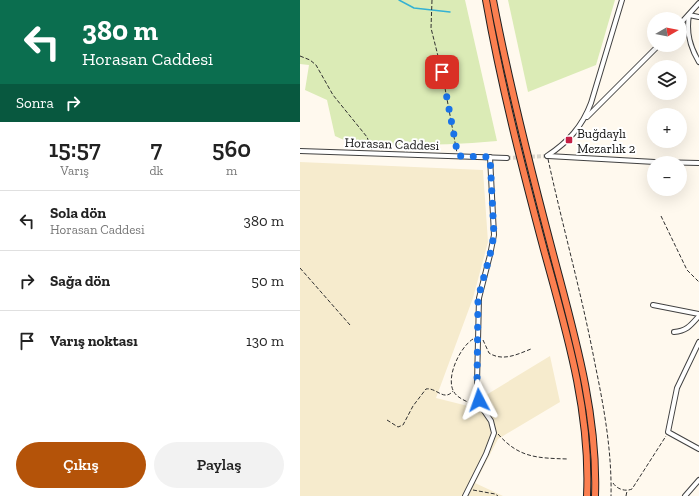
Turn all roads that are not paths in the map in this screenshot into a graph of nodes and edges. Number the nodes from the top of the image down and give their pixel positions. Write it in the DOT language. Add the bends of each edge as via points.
graph roads {
  1 [pos="486,0"];
  2 [pos="493,0"];
  3 [pos="622,0"];
  4 [pos="699,3"];
  5 [pos="689,15"];
  6 [pos="699,17"];
  7 [pos="652,52"];
  8 [pos="699,62"];
  9 [pos="585,118"];
  10 [pos="300,151"];
  11 [pos="490,157"];
  12 [pos="507,158"];
  13 [pos="699,163"];
  14 [pos="653,306"];
  15 [pos="699,315"];
  16 [pos="674,332"];
  17 [pos="699,342"];
  18 [pos="699,449"];
  19 [pos="699,480"];
  20 [pos="465,496"];
  21 [pos="587,496"];
  22 [pos="595,496"];
  23 [pos="685,496"];
  1 -- 21 [label="highway" via="506,101 575,372 585,432"];
  2 -- 22 [label="highway" via="523,142 580,358 593,435"];
  3 -- 9 [label="street"];
  4 -- 5 [label="street"];
  5 -- 6 [label="street"];
  5 -- 8 [label="street" via="688,37"];
  7 -- 9 [label="street"];
  9 -- 13 [label="street" via="569,140 547,156"];
  10 -- 11 [label="street, Horasan Caddesi"];
  11 -- 12 [label="street, Horasan Caddesi"];
  11 -- 20 [label="street" via="494,235 480,291 477,383 481,408 494,430 493,439"];
  14 -- 15 [label="street"];
  15 -- 16 [label="street" via="688,328"];
  17 -- 18 [label="street" via="677,388 668,432"];
  19 -- 23 [label="street"];
}
